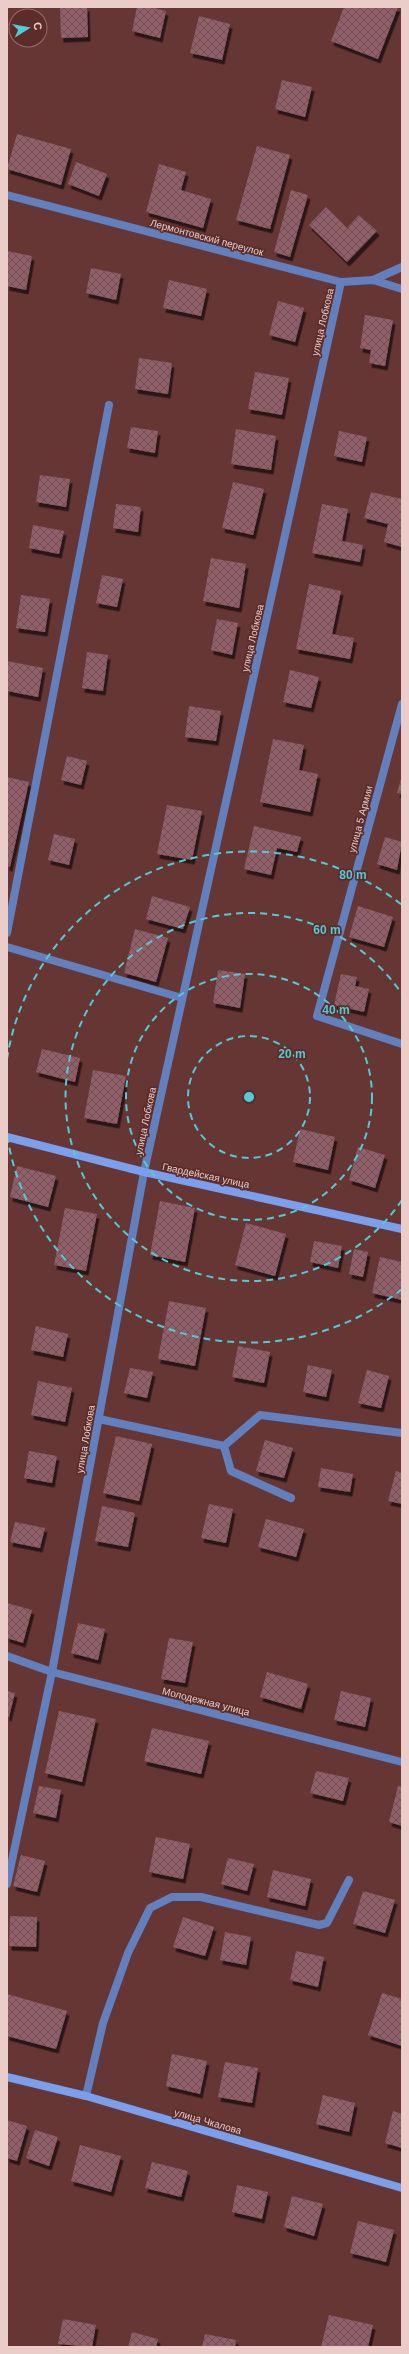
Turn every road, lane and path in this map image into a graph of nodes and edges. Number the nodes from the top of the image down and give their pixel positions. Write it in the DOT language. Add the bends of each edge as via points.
graph roads {
  1 [pos="7,195"];
  2 [pos="402,267"];
  3 [pos="373,280"];
  4 [pos="341,282"];
  5 [pos="402,289"];
  6 [pos="109,405"];
  7 [pos="402,704"];
  8 [pos="7,933"];
  9 [pos="7,947"];
  10 [pos="182,998"];
  11 [pos="402,1044"];
  12 [pos="7,1137"];
  13 [pos="144,1172"];
  14 [pos="402,1229"];
  15 [pos="99,1419"];
  16 [pos="402,1433"];
  17 [pos="224,1446"];
  18 [pos="291,1498"];
  19 [pos="7,1656"];
  20 [pos="52,1672"];
  21 [pos="402,1762"];
  22 [pos="349,1880"];
  23 [pos="7,1884"];
  24 [pos="7,2077"];
  25 [pos="86,2096"];
  26 [pos="402,2188"];
  1 -- 4 [label="street, Лермонтовский переулок"];
  2 -- 3 [label="street"];
  3 -- 4 [label="street, Лермонтовский переулок"];
  3 -- 5 [label="street, Лермонтовский переулок"];
  4 -- 10 [label="street, улица Лобкова"];
  6 -- 8 [label="street"];
  7 -- 11 [label="street, улица 5 Армии" via="318,1016"];
  9 -- 10 [label="street"];
  10 -- 13 [label="street, улица Лобкова"];
  12 -- 13 [label="main road, Гвардейская улица"];
  13 -- 14 [label="main road, Гвардейская улица"];
  13 -- 15 [label="street, улица Лобкова"];
  15 -- 17 [label="street"];
  15 -- 20 [label="street, улица Лобкова"];
  16 -- 17 [label="street" via="260,1415"];
  17 -- 18 [label="street" via="231,1471"];
  19 -- 20 [label="street, Молодежная улица"];
  20 -- 21 [label="street, Молодежная улица"];
  20 -- 23 [label="street, улица Лобкова"];
  22 -- 25 [label="street" via="327,1923 319,1925 201,1897 172,1897 150,1908 128,1953 102,2023"];
  24 -- 25 [label="main road, улица Чкалова"];
  25 -- 26 [label="main road, улица Чкалова"];
}
